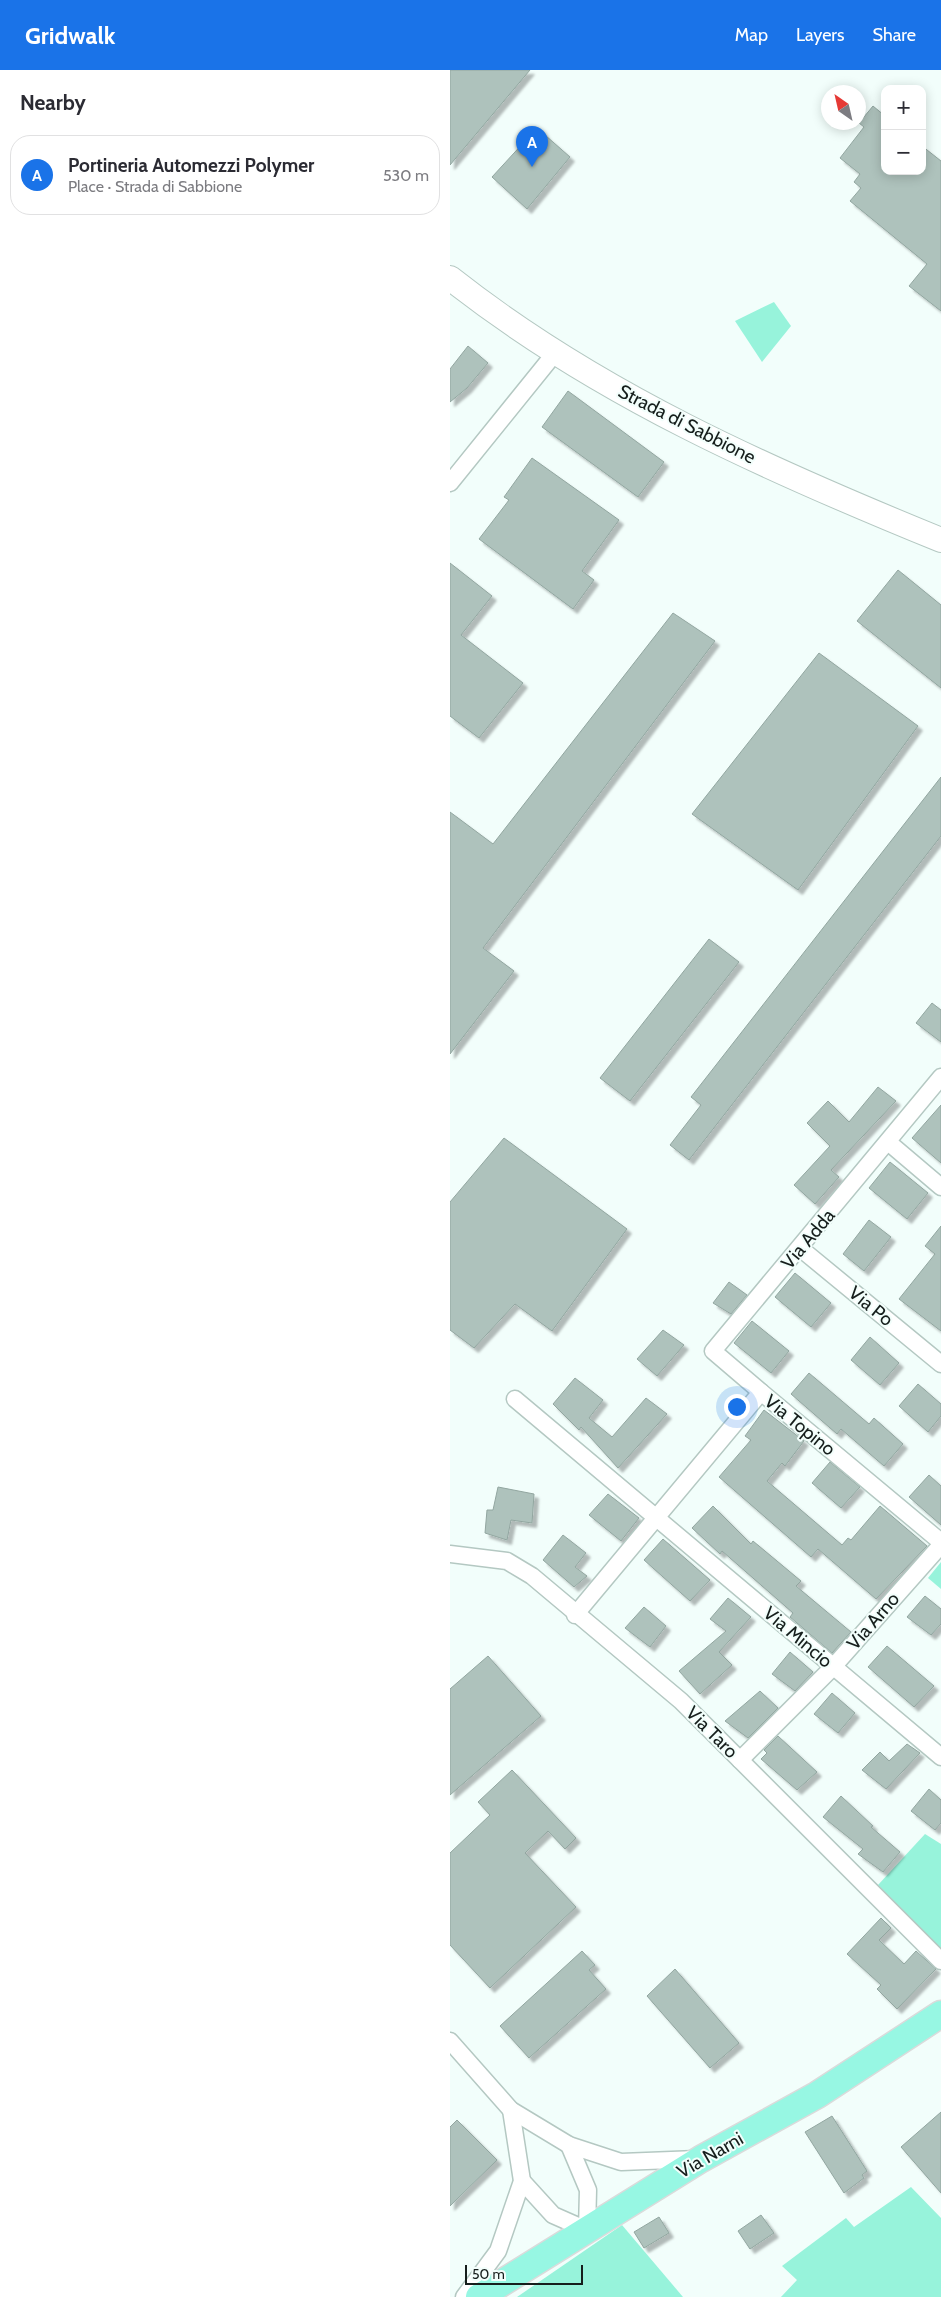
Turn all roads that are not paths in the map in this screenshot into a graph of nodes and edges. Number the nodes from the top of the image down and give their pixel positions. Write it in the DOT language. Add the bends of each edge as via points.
graph roads {
  1 [pos="450,278"];
  2 [pos="555,353"];
  3 [pos="450,483"];
  4 [pos="941,540"];
  5 [pos="941,1077"];
  6 [pos="888,1142"];
  7 [pos="941,1187"];
  8 [pos="800,1248"];
  9 [pos="941,1364"];
  10 [pos="761,1392"];
  11 [pos="514,1399"];
  12 [pos="655,1516"];
  13 [pos="941,1543"];
  14 [pos="450,1554"];
  15 [pos="575,1614"];
  16 [pos="833,1667"];
  17 [pos="941,1757"];
  18 [pos="740,1760"];
  19 [pos="941,1961"];
  20 [pos="941,2014"];
  21 [pos="450,2041"];
  22 [pos="511,2110"];
  23 [pos="569,2145"];
  24 [pos="702,2159"];
  25 [pos="522,2181"];
  26 [pos="587,2230"];
  27 [pos="464,2297"];
  28 [pos="479,2297"];
  1 -- 2 [label="main road, Strada di Sabbione"];
  2 -- 3 [label="street"];
  2 -- 4 [label="main road, Strada di Sabbione" via="674,422 831,496"];
  5 -- 6 [label="street, Via Adda"];
  6 -- 7 [label="street"];
  6 -- 8 [label="street, Via Adda"];
  8 -- 9 [label="street, Via Po"];
  8 -- 10 [label="street, Via Adda" via="713,1351"];
  10 -- 12 [label="street, Via Topino"];
  10 -- 13 [label="street, Via Topino"];
  11 -- 12 [label="street, Via Mincio"];
  12 -- 15 [label="street"];
  12 -- 16 [label="street, Via Mincio"];
  13 -- 16 [label="street, Via Arno"];
  14 -- 15 [label="street, Via Taro" via="507,1562 532,1576"];
  15 -- 18 [label="street, Via Taro" via="649,1672"];
  16 -- 17 [label="street, Via Mincio"];
  16 -- 18 [label="street, Via Arno"];
  18 -- 19 [label="street, Via Taro"];
  20 -- 24 [label="main road, Via Narni" via="817,2095"];
  21 -- 22 [label="street"];
  22 -- 23 [label="street"];
  22 -- 25 [label="street"];
  23 -- 24 [label="street" via="621,2162"];
  23 -- 26 [label="street" via="588,2190"];
  24 -- 26 [label="main road, Via Narni"];
  25 -- 26 [label="street" via="553,2215"];
  25 -- 27 [label="street" via="498,2251"];
  26 -- 28 [label="main road, Via Narni"];
}
